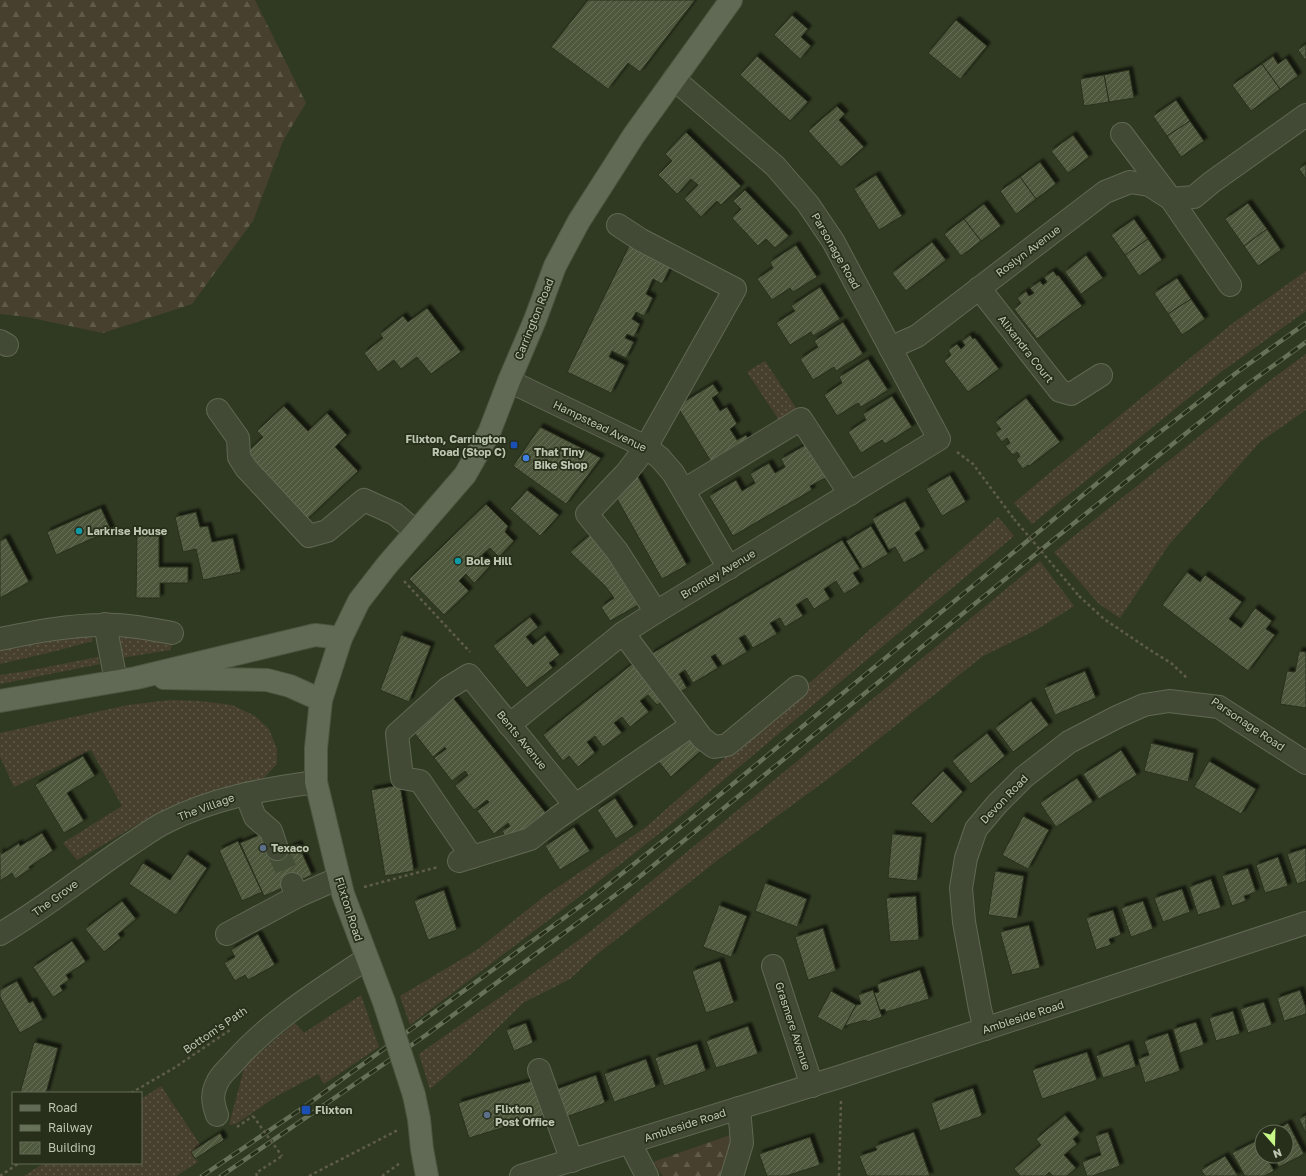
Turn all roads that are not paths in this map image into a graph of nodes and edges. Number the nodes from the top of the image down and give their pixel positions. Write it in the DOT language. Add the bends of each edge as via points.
graph roads {
  1 [pos="731,0"];
  2 [pos="674,79"];
  3 [pos="1306,115"];
  4 [pos="1122,134"];
  5 [pos="1171,199"];
  6 [pos="618,225"];
  7 [pos="1230,286"];
  8 [pos="979,288"];
  9 [pos="890,348"];
  10 [pos="1101,375"];
  11 [pos="509,381"];
  12 [pos="218,410"];
  13 [pos="939,439"];
  14 [pos="646,447"];
  15 [pos="684,490"];
  16 [pos="850,494"];
  17 [pos="416,532"];
  18 [pos="729,568"];
  19 [pos="656,612"];
  20 [pos="105,624"];
  21 [pos="172,633"];
  22 [pos="623,633"];
  23 [pos="341,638"];
  24 [pos="0,639"];
  25 [pos="126,679"];
  26 [pos="797,688"];
  27 [pos="321,700"];
  28 [pos="0,701"];
  29 [pos="1219,707"];
  30 [pos="509,725"];
  31 [pos="692,725"];
  32 [pos="1306,763"];
  33 [pos="316,782"];
  34 [pos="246,794"];
  35 [pos="575,805"];
  36 [pos="277,849"];
  37 [pos="108,860"];
  38 [pos="341,886"];
  39 [pos="1306,923"];
  40 [pos="0,934"];
  41 [pos="227,934"];
  42 [pos="366,959"];
  43 [pos="773,966"];
  44 [pos="985,1029"];
  45 [pos="539,1070"];
  46 [pos="812,1086"];
  47 [pos="739,1108"];
  48 [pos="217,1115"];
  49 [pos="630,1143"];
  50 [pos="572,1160"];
  51 [pos="530,1175"];
  52 [pos="427,1176"];
  53 [pos="647,1176"];
  54 [pos="732,1176"];
  1 -- 2 [label="main road, Carrington Road"];
  2 -- 9 [label="street, Parsonage Road" via="775,166 808,204 833,241"];
  2 -- 11 [label="main road, Carrington Road" via="578,221 555,266"];
  3 -- 5 [label="street" via="1194,197"];
  4 -- 5 [label="street, Roslyn Avenue"];
  5 -- 7 [label="street, Roslyn Avenue"];
  5 -- 8 [label="street, Roslyn Avenue" via="1149,185 1130,182 1105,192"];
  6 -- 14 [label="street" via="641,240 735,289"];
  8 -- 9 [label="street, Roslyn Avenue" via="917,336"];
  8 -- 10 [label="street, Alixandra Court" via="1060,392 1071,394"];
  9 -- 13 [label="street, Parsonage Road"];
  11 -- 14 [label="street, Hampstead Avenue"];
  11 -- 17 [label="main road, Carrington Road" via="489,433 465,475"];
  12 -- 17 [label="street" via="238,438 239,457 246,468 309,536 327,531 364,500 395,514"];
  13 -- 16 [label="street, Bromley Avenue"];
  14 -- 15 [label="street, Hampstead Avenue" via="660,458"];
  14 -- 19 [label="street" via="627,472 587,514 617,551"];
  15 -- 16 [label="street" via="801,419"];
  15 -- 18 [label="street, Hampstead Avenue"];
  16 -- 18 [label="street, Bromley Avenue"];
  17 -- 23 [label="main road, Carrington Road" via="359,601"];
  18 -- 19 [label="street, Bromley Avenue"];
  19 -- 22 [label="street, Bromley Avenue"];
  20 -- 21 [label="street"];
  20 -- 24 [label="street" via="73,626"];
  20 -- 25 [label="street"];
  22 -- 30 [label="street, Bromley Avenue"];
  22 -- 31 [label="street"];
  23 -- 25 [label="main road" via="315,635"];
  23 -- 27 [label="main road, Flixton Road"];
  25 -- 27 [label="main road" via="267,680 290,686"];
  25 -- 28 [label="main road"];
  26 -- 31 [label="street" via="727,745 714,747 702,738"];
  27 -- 33 [label="main road, Flixton Road" via="316,748"];
  29 -- 32 [label="street, Parsonage Road"];
  29 -- 44 [label="street, Devon Road" via="1169,701 1144,705 1117,717 1070,742 1024,777 996,804 976,829 966,858 961,888 964,922"];
  30 -- 35 [label="street, Bents Avenue"];
  30 -- 35 [label="street, Bents Avenue" via="469,675 448,688 397,734 402,778 420,781 465,859 530,839"];
  31 -- 35 [label="street"];
  33 -- 34 [label="street, The Village"];
  33 -- 38 [label="main road, Flixton Road"];
  34 -- 36 [label="street" via="255,817 271,831"];
  34 -- 37 [label="street, The Village" via="192,810 166,822"];
  37 -- 40 [label="street, The Grove" via="24,920"];
  38 -- 41 [label="street" via="295,890"];
  38 -- 42 [label="main road, Flixton Road"];
  39 -- 44 [label="street, Ambleside Road"];
  42 -- 48 [label="street" via="294,1007 248,1046 217,1081 213,1092"];
  42 -- 52 [label="main road, Flixton Road, bridge" via="384,1002 414,1095"];
  43 -- 46 [label="street, Grasmere Avenue"];
  44 -- 46 [label="street, Ambleside Road"];
  45 -- 50 [label="street"];
  46 -- 47 [label="street, Ambleside Road"];
  47 -- 49 [label="street, Ambleside Road"];
  47 -- 54 [label="street, Ambleside Road" via="742,1143"];
  49 -- 50 [label="street, Ambleside Road"];
  49 -- 53 [label="street, Ambleside Road"];
  50 -- 51 [label="street, Ambleside Road"];
}
